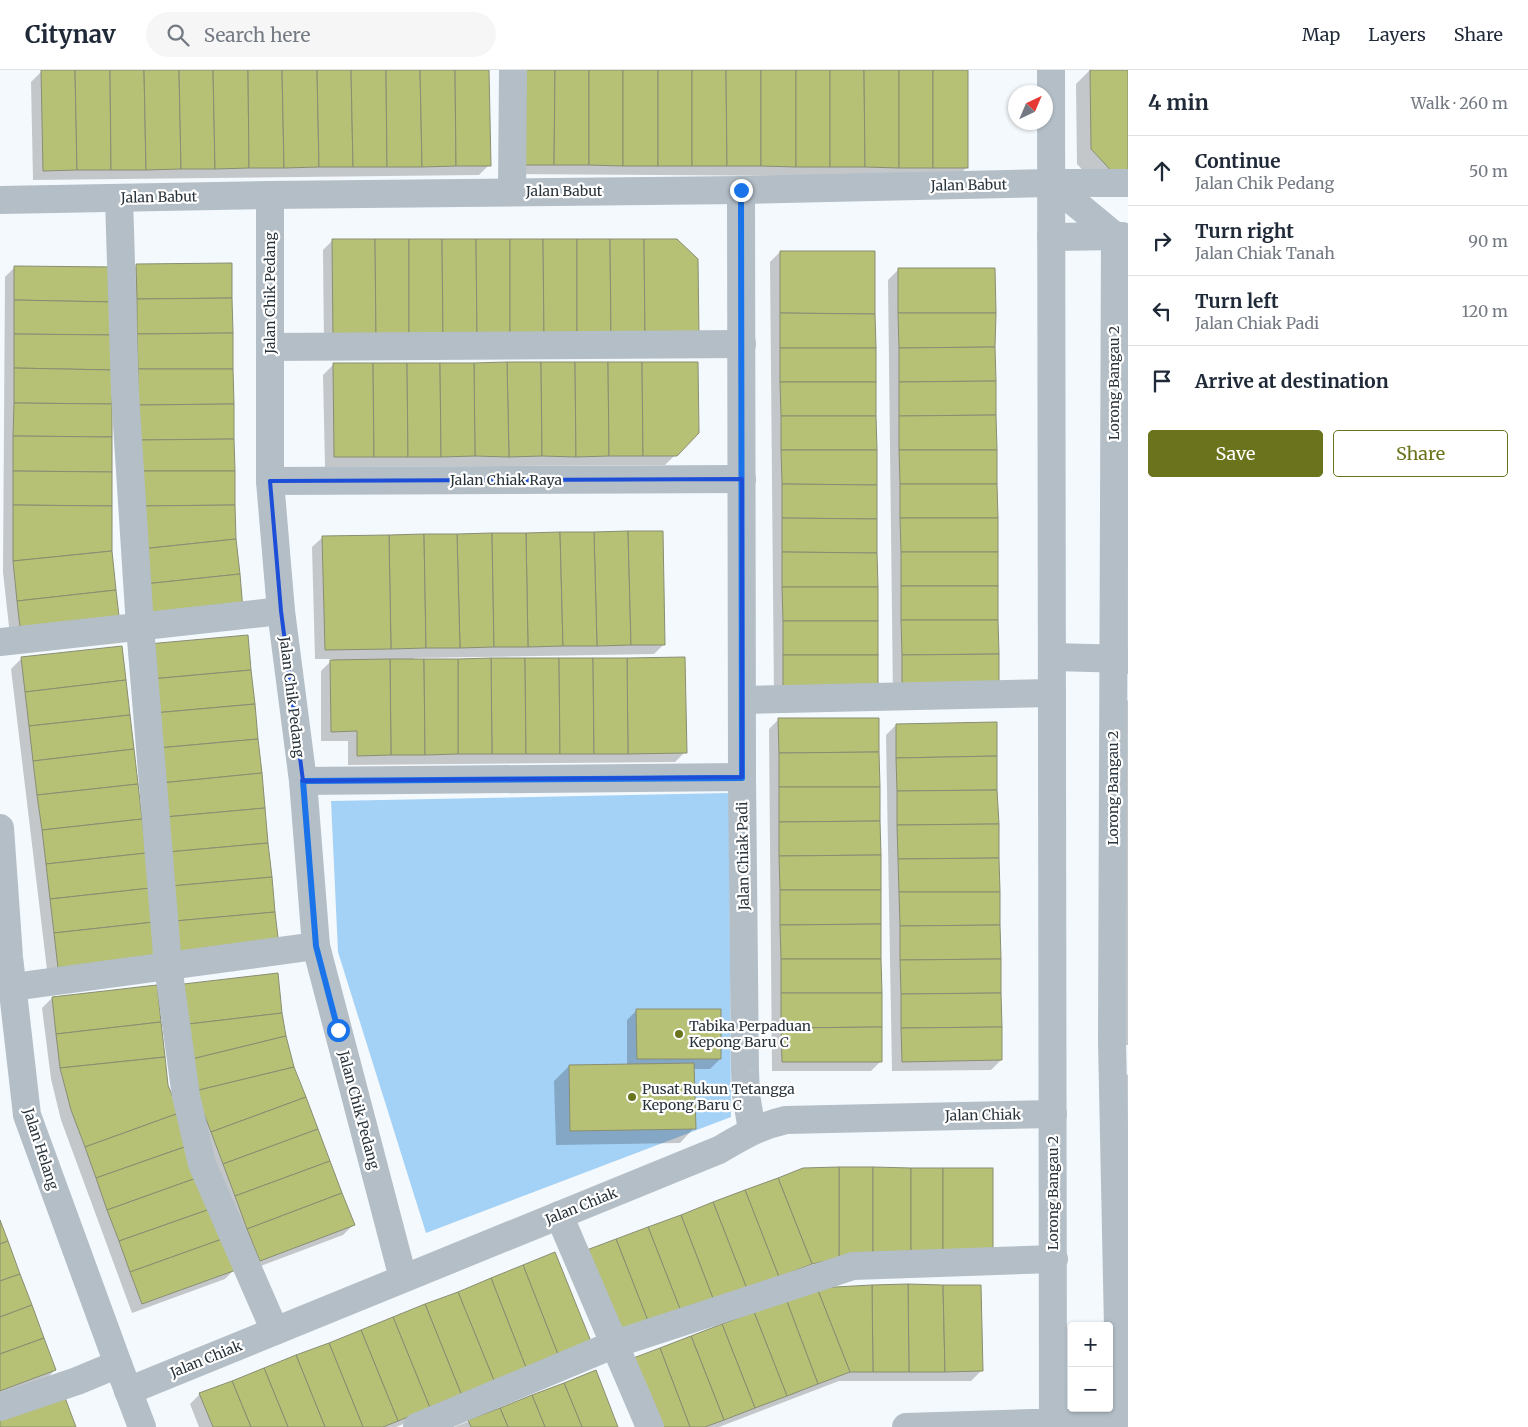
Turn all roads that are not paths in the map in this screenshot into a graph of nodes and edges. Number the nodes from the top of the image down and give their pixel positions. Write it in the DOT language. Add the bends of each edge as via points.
graph roads {
  1 [pos="513,70"];
  2 [pos="1052,70"];
  3 [pos="1051,183"];
  4 [pos="1128,183"];
  5 [pos="741,190"];
  6 [pos="512,192"];
  7 [pos="270,195"];
  8 [pos="119,198"];
  9 [pos="0,200"];
  10 [pos="1121,236"];
  11 [pos="1051,237"];
  12 [pos="742,344"];
  13 [pos="270,347"];
  14 [pos="742,479"];
  15 [pos="270,481"];
  16 [pos="281,612"];
  17 [pos="140,627"];
  18 [pos="0,642"];
  19 [pos="1053,657"];
  20 [pos="1121,659"];
  21 [pos="1052,693"];
  22 [pos="742,700"];
  23 [pos="742,778"];
  24 [pos="303,781"];
  25 [pos="0,828"];
  26 [pos="316,946"];
  27 [pos="4,957"];
  28 [pos="168,966"];
  29 [pos="13,987"];
  30 [pos="1120,1041"];
  31 [pos="1053,1114"];
  32 [pos="752,1130"];
  33 [pos="559,1215"];
  34 [pos="1054,1259"];
  35 [pos="403,1278"];
  36 [pos="275,1331"];
  37 [pos="615,1344"];
  38 [pos="118,1364"];
  39 [pos="128,1391"];
  40 [pos="0,1407"];
  41 [pos="1124,1422"];
  42 [pos="1039,1424"];
  43 [pos="142,1427"];
  44 [pos="417,1427"];
  45 [pos="650,1427"];
  46 [pos="906,1427"];
  1 -- 6 [label="street"];
  2 -- 3 [label="street, Lorong Bangau 2"];
  3 -- 4 [label="street, Jalan Babut"];
  3 -- 5 [label="street, Jalan Babut"];
  3 -- 10 [label="street"];
  3 -- 11 [label="street, Lorong Bangau 2"];
  5 -- 6 [label="street, Jalan Babut"];
  5 -- 12 [label="street, Jalan Chiak Padi"];
  6 -- 7 [label="street, Jalan Babut"];
  7 -- 8 [label="street, Jalan Babut"];
  7 -- 13 [label="street, Jalan Chik Pedang"];
  8 -- 9 [label="street, Jalan Babut"];
  8 -- 17 [label="street" via="125,393"];
  10 -- 11 [label="street"];
  10 -- 20 [label="street, Lorong Bangau 2"];
  11 -- 19 [label="street, Lorong Bangau 2"];
  12 -- 13 [label="street"];
  12 -- 14 [label="street, Jalan Chiak Padi"];
  13 -- 15 [label="street, Jalan Chik Pedang"];
  14 -- 15 [label="street, Jalan Chiak Raya"];
  14 -- 22 [label="street, Jalan Chiak Padi"];
  15 -- 16 [label="street, Jalan Chik Pedang"];
  16 -- 17 [label="street"];
  16 -- 24 [label="street, Jalan Chik Pedang"];
  17 -- 18 [label="street"];
  17 -- 28 [label="street"];
  19 -- 20 [label="street"];
  19 -- 21 [label="street, Lorong Bangau 2"];
  20 -- 30 [label="street, Lorong Bangau 2"];
  21 -- 22 [label="street"];
  21 -- 31 [label="street, Lorong Bangau 2"];
  22 -- 23 [label="street, Jalan Chiak Padi"];
  23 -- 24 [label="street"];
  23 -- 32 [label="street, Jalan Chiak Padi" via="745,1071"];
  24 -- 26 [label="street, Jalan Chik Pedang"];
  25 -- 27 [label="street, Jalan Helang"];
  26 -- 28 [label="street"];
  26 -- 35 [label="street, Jalan Chik Pedang"];
  27 -- 29 [label="street, Jalan Helang"];
  28 -- 29 [label="street"];
  28 -- 36 [label="street" via="186,1096 202,1164"];
  29 -- 38 [label="street, Jalan Helang" via="27,1115"];
  30 -- 41 [label="street, Lorong Bangau 2"];
  31 -- 32 [label="street, Jalan Chiak" via="786,1120"];
  31 -- 34 [label="street, Lorong Bangau 2"];
  32 -- 33 [label="street, Jalan Chiak" via="719,1150"];
  33 -- 35 [label="street, Jalan Chiak"];
  33 -- 37 [label="street"];
  34 -- 37 [label="street" via="853,1266"];
  34 -- 42 [label="street, Lorong Bangau 2"];
  35 -- 36 [label="street, Jalan Chiak"];
  36 -- 39 [label="street, Jalan Chiak"];
  37 -- 44 [label="street"];
  37 -- 45 [label="street"];
  38 -- 39 [label="street, Jalan Helang"];
  38 -- 40 [label="street"];
  39 -- 43 [label="street, Jalan Helang"];
  41 -- 42 [label="street"];
  42 -- 46 [label="street"];
}
